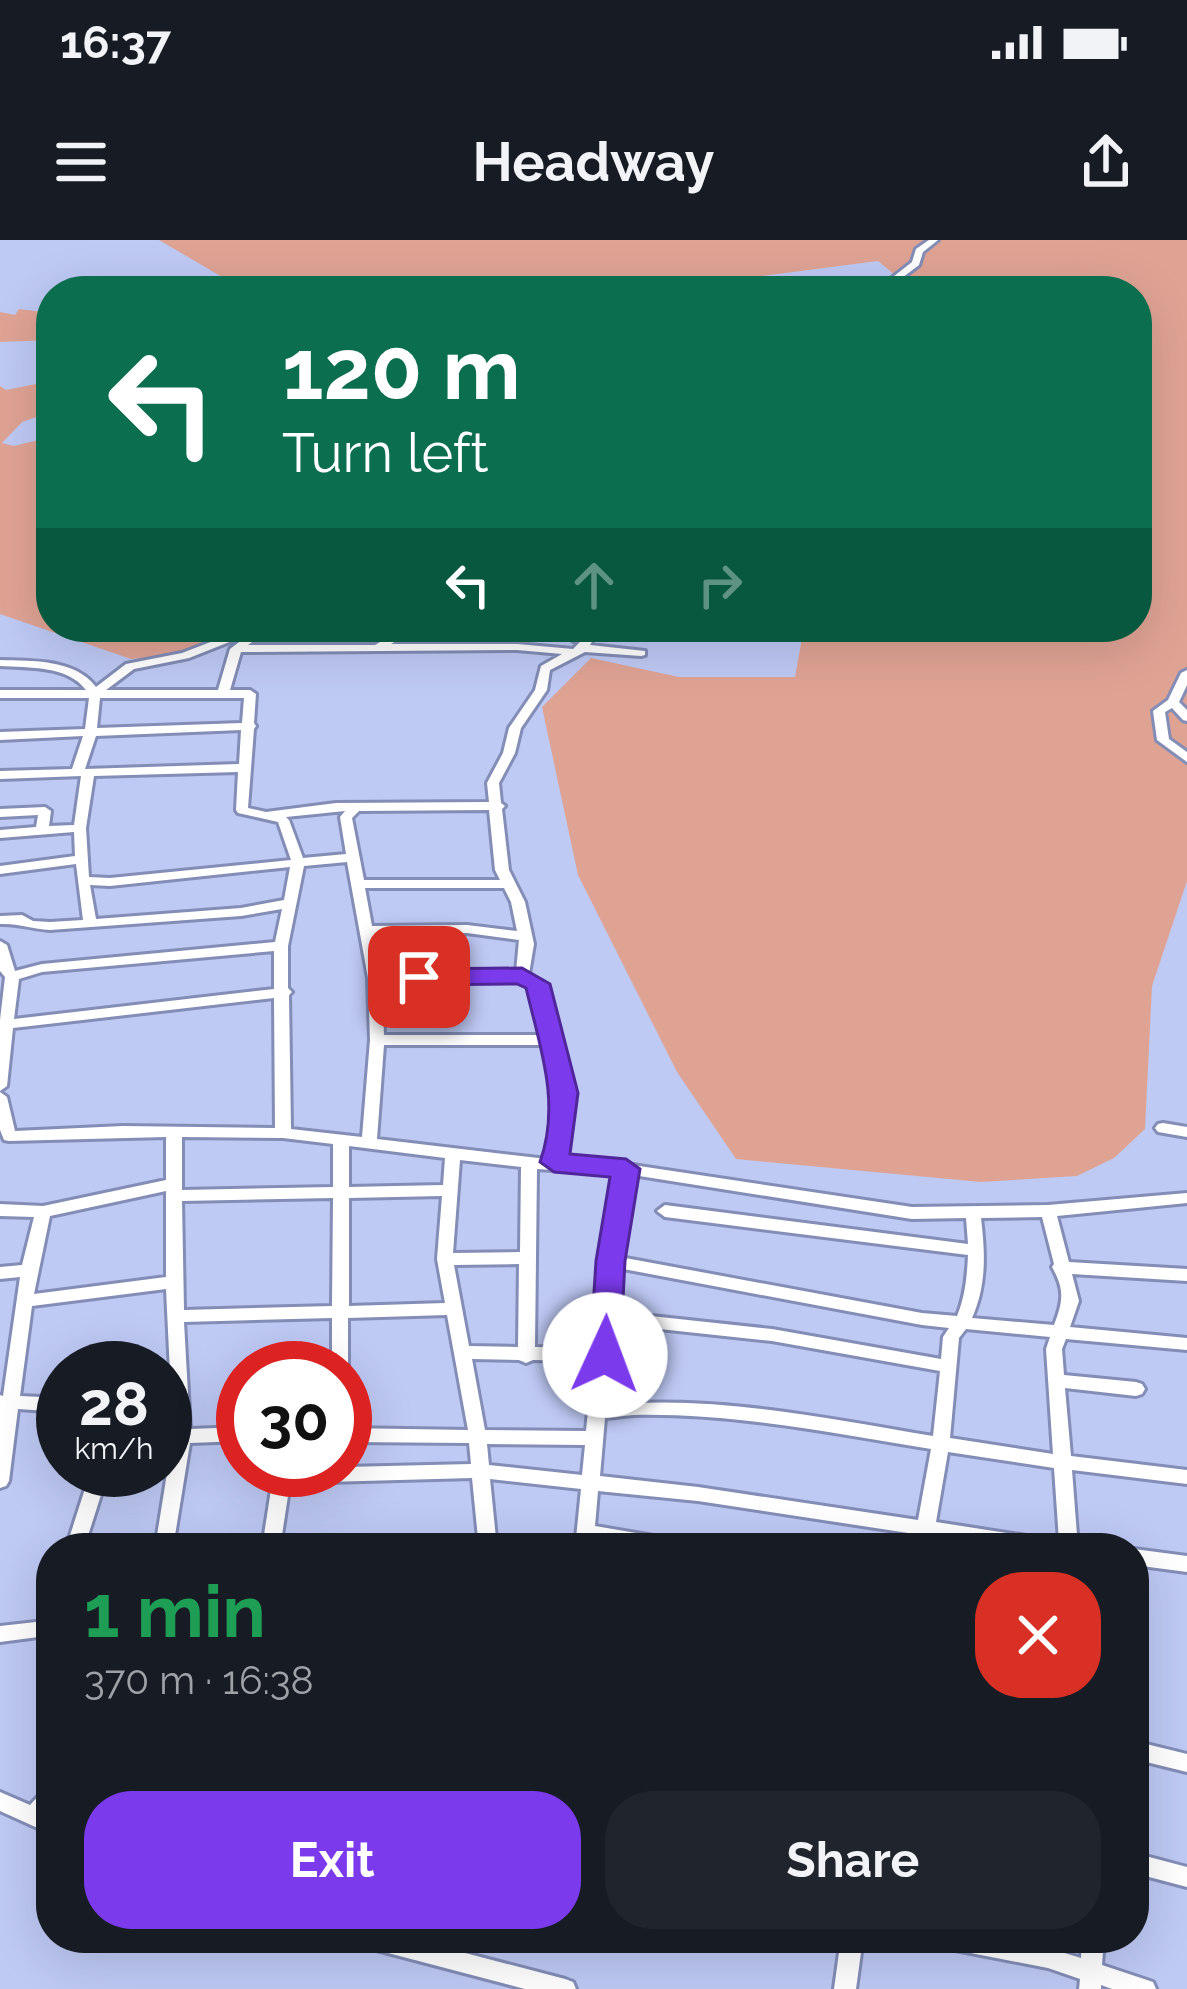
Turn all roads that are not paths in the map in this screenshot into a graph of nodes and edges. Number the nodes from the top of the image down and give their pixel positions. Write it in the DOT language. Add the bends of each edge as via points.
graph roads {
  1 [pos="934,240"];
  2 [pos="899,276"];
  3 [pos="227,642"];
  4 [pos="240,642"];
  5 [pos="303,642"];
  6 [pos="387,642"];
  7 [pos="530,642"];
  8 [pos="578,642"];
  9 [pos="590,642"];
  10 [pos="376,648"];
  11 [pos="641,653"];
  12 [pos="0,662"];
  13 [pos="1187,673"];
  14 [pos="224,691"];
  15 [pos="97,692"];
  16 [pos="0,694"];
  17 [pos="1173,703"];
  18 [pos="1187,717"];
  19 [pos="250,725"];
  20 [pos="92,734"];
  21 [pos="0,736"];
  22 [pos="1187,758"];
  23 [pos="246,768"];
  24 [pos="82,773"];
  25 [pos="1,778"];
  26 [pos="499,806"];
  27 [pos="353,809"];
  28 [pos="0,813"];
  29 [pos="262,816"];
  30 [pos="80,828"];
  31 [pos="42,831"];
  32 [pos="0,834"];
  33 [pos="0,854"];
  34 [pos="354,857"];
  35 [pos="78,860"];
  36 [pos="298,862"];
  37 [pos="0,872"];
  38 [pos="82,880"];
  39 [pos="358,884"];
  40 [pos="511,884"];
  41 [pos="291,902"];
  42 [pos="0,920"];
  43 [pos="90,923"];
  44 [pos="369,929"];
  45 [pos="523,936"];
  46 [pos="0,945"];
  47 [pos="281,946"];
  48 [pos="6,972"];
  49 [pos="522,976"];
  50 [pos="375,978"];
  51 [pos="285,992"];
  52 [pos="4,1023"];
  53 [pos="377,1040"];
  54 [pos="554,1040"];
  55 [pos="0,1086"];
  56 [pos="0,1097"];
  57 [pos="1163,1128"];
  58 [pos="174,1131"];
  59 [pos="1187,1132"];
  60 [pos="283,1133"];
  61 [pos="4,1137"];
  62 [pos="341,1141"];
  63 [pos="369,1141"];
  64 [pos="453,1152"];
  65 [pos="529,1162"];
  66 [pos="554,1162"];
  67 [pos="626,1169"];
  68 [pos="173,1190"];
  69 [pos="451,1190"];
  70 [pos="338,1193"];
  71 [pos="1187,1198"];
  72 [pos="0,1210"];
  73 [pos="665,1211"];
  74 [pos="1048,1211"];
  75 [pos="43,1212"];
  76 [pos="973,1214"];
  77 [pos="978,1251"];
  78 [pos="529,1258"];
  79 [pos="445,1259"];
  80 [pos="611,1261"];
  81 [pos="1060,1267"];
  82 [pos="29,1270"];
  83 [pos="0,1273"];
  84 [pos="1187,1275"];
  85 [pos="174,1282"];
  86 [pos="23,1301"];
  87 [pos="453,1309"];
  88 [pos="341,1311"];
  89 [pos="177,1316"];
  90 [pos="606,1317"];
  91 [pos="964,1324"];
  92 [pos="1064,1331"];
  93 [pos="176,1341"];
  94 [pos="340,1341"];
  95 [pos="1187,1344"];
  96 [pos="461,1352"];
  97 [pos="605,1355"];
  98 [pos="526,1357"];
  99 [pos="947,1366"];
  100 [pos="1059,1381"];
  101 [pos="1136,1389"];
  102 [pos="6,1402"];
  103 [pos="36,1404"];
  104 [pos="599,1412"];
  105 [pos="477,1434"];
  106 [pos="372,1435"];
  107 [pos="593,1438"];
  108 [pos="942,1444"];
  109 [pos="1066,1465"];
  110 [pos="481,1471"];
  111 [pos="372,1472"];
  112 [pos="1187,1477"];
  113 [pos="0,1481"];
  114 [pos="589,1481"];
  115 [pos="91,1497"];
  116 [pos="172,1497"];
  117 [pos="279,1497"];
  118 [pos="925,1526"];
  119 [pos="80,1533"];
  120 [pos="166,1533"];
  121 [pos="273,1533"];
  122 [pos="487,1533"];
  123 [pos="585,1533"];
  124 [pos="924,1533"];
  125 [pos="967,1533"];
  126 [pos="1068,1533"];
  127 [pos="1149,1559"];
  128 [pos="1187,1564"];
  129 [pos="36,1630"];
  130 [pos="0,1634"];
  131 [pos="1149,1754"];
  132 [pos="1187,1763"];
  133 [pos="0,1801"];
  134 [pos="36,1818"];
  135 [pos="1149,1867"];
  136 [pos="1187,1877"];
  137 [pos="427,1953"];
  138 [pos="850,1953"];
  139 [pos="997,1953"];
  140 [pos="1091,1980"];
  141 [pos="566,1989"];
  142 [pos="844,1989"];
  143 [pos="1145,1989"];
  1 -- 2 [label="street"];
  3 -- 15 [label="street" via="130,666"];
  4 -- 14 [label="street"];
  5 -- 10 [label="street"];
  6 -- 10 [label="street"];
  7 -- 10 [label="street"];
  8 -- 26 [label="street" via="545,668 541,690 515,728 493,783"];
  9 -- 11 [label="street"];
  12 -- 15 [label="street" via="77,672"];
  13 -- 17 [label="street"];
  14 -- 15 [label="street"];
  14 -- 19 [label="street" via="250,694"];
  15 -- 16 [label="street"];
  15 -- 20 [label="street"];
  17 -- 18 [label="street"];
  17 -- 22 [label="street" via="1159,711 1163,740"];
  19 -- 20 [label="street"];
  19 -- 23 [label="street"];
  20 -- 21 [label="street"];
  20 -- 24 [label="street"];
  23 -- 24 [label="street"];
  23 -- 29 [label="street" via="242,810"];
  24 -- 25 [label="street"];
  24 -- 30 [label="street"];
  26 -- 27 [label="street"];
  26 -- 40 [label="street" via="500,859"];
  27 -- 29 [label="street"];
  27 -- 34 [label="street" via="346,818"];
  28 -- 31 [label="street" via="44,812"];
  29 -- 36 [label="street" via="284,820"];
  30 -- 31 [label="street"];
  30 -- 35 [label="street"];
  31 -- 32 [label="street"];
  33 -- 37 [label="street"];
  34 -- 36 [label="street"];
  34 -- 39 [label="street"];
  35 -- 37 [label="street"];
  35 -- 38 [label="street"];
  36 -- 38 [label="street"];
  36 -- 41 [label="street"];
  38 -- 43 [label="street"];
  39 -- 40 [label="street"];
  39 -- 44 [label="street"];
  40 -- 45 [label="street"];
  41 -- 43 [label="street"];
  41 -- 47 [label="street"];
  42 -- 43 [label="street"];
  44 -- 45 [label="street"];
  44 -- 50 [label="street"];
  45 -- 49 [label="street"];
  46 -- 48 [label="street"];
  47 -- 48 [label="street"];
  47 -- 51 [label="street"];
  48 -- 52 [label="street"];
  49 -- 50 [label="street"];
  49 -- 54 [label="street" via="538,984"];
  50 -- 53 [label="street"];
  51 -- 52 [label="street"];
  51 -- 60 [label="street"];
  52 -- 55 [label="street"];
  53 -- 54 [label="street"];
  53 -- 63 [label="street"];
  54 -- 66 [label="street" via="565,1093"];
  56 -- 61 [label="street"];
  57 -- 59 [label="street"];
  58 -- 60 [label="street"];
  58 -- 61 [label="street"];
  58 -- 68 [label="street"];
  60 -- 62 [label="street"];
  62 -- 63 [label="street"];
  62 -- 70 [label="street"];
  63 -- 64 [label="street"];
  64 -- 65 [label="street"];
  64 -- 69 [label="street"];
  65 -- 66 [label="street"];
  65 -- 78 [label="street"];
  66 -- 67 [label="street"];
  67 -- 76 [label="street" via="912,1214"];
  67 -- 80 [label="street"];
  68 -- 70 [label="street"];
  68 -- 75 [label="street"];
  68 -- 85 [label="street"];
  69 -- 70 [label="street"];
  69 -- 79 [label="street"];
  70 -- 88 [label="street"];
  71 -- 74 [label="street"];
  72 -- 75 [label="street"];
  73 -- 77 [label="street"];
  74 -- 76 [label="street"];
  74 -- 81 [label="street"];
  75 -- 82 [label="street"];
  76 -- 77 [label="street"];
  77 -- 91 [label="street"];
  78 -- 79 [label="street"];
  78 -- 98 [label="street"];
  79 -- 87 [label="street"];
  80 -- 90 [label="street"];
  80 -- 91 [label="street"];
  81 -- 84 [label="street"];
  81 -- 92 [label="street" via="1071,1301"];
  82 -- 83 [label="street"];
  82 -- 86 [label="street"];
  85 -- 86 [label="street"];
  85 -- 89 [label="street"];
  86 -- 102 [label="street"];
  87 -- 88 [label="street"];
  87 -- 96 [label="street"];
  88 -- 89 [label="street"];
  88 -- 94 [label="street"];
  89 -- 93 [label="street"];
  90 -- 97 [label="street"];
  90 -- 99 [label="street"];
  91 -- 92 [label="street"];
  91 -- 99 [label="street" via="951,1337"];
  92 -- 95 [label="street"];
  92 -- 100 [label="street" via="1054,1349"];
  96 -- 98 [label="street"];
  96 -- 105 [label="street"];
  97 -- 98 [label="street"];
  97 -- 104 [label="street"];
  99 -- 108 [label="street"];
  100 -- 101 [label="street"];
  100 -- 109 [label="street"];
  102 -- 103 [label="street"];
  102 -- 113 [label="street"];
  104 -- 107 [label="street"];
  104 -- 108 [label="street" via="757,1415"];
  105 -- 106 [label="street"];
  105 -- 107 [label="street"];
  105 -- 110 [label="street"];
  107 -- 114 [label="street"];
  108 -- 109 [label="street"];
  108 -- 118 [label="street"];
  109 -- 112 [label="street"];
  109 -- 126 [label="street"];
  110 -- 111 [label="street"];
  110 -- 114 [label="street"];
  110 -- 122 [label="street"];
  114 -- 118 [label="street"];
  114 -- 123 [label="street"];
  115 -- 119 [label="street"];
  116 -- 120 [label="street"];
  117 -- 121 [label="street"];
  118 -- 124 [label="street"];
  118 -- 125 [label="street"];
  127 -- 128 [label="street"];
  129 -- 130 [label="street"];
  131 -- 132 [label="street"];
  133 -- 134 [label="street"];
  135 -- 136 [label="street"];
  137 -- 141 [label="street"];
  138 -- 142 [label="street"];
  139 -- 140 [label="street"];
  140 -- 143 [label="street"];
}
